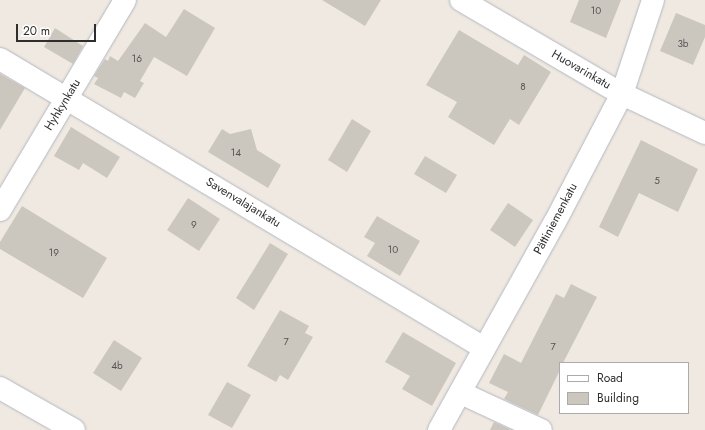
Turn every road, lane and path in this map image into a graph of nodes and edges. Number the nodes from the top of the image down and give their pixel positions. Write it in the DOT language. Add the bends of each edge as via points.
graph roads {
  1 [pos="125,0"];
  2 [pos="461,0"];
  3 [pos="653,0"];
  4 [pos="0,59"];
  5 [pos="622,94"];
  6 [pos="67,100"];
  7 [pos="705,132"];
  8 [pos="0,210"];
  9 [pos="484,348"];
  10 [pos="0,388"];
  11 [pos="461,393"];
  12 [pos="74,430"];
  13 [pos="440,430"];
  14 [pos="541,430"];
  1 -- 6 [label="street, Hyhkynkatu"];
  2 -- 5 [label="street, Huovarinkatu"];
  3 -- 5 [label="street, Pättiniemenkatu"];
  4 -- 6 [label="street, Savenvalajankatu"];
  5 -- 7 [label="street, Huovarinkatu"];
  5 -- 9 [label="street, Pättiniemenkatu" via="555,222"];
  6 -- 8 [label="street, Hyhkynkatu"];
  6 -- 9 [label="street, Savenvalajankatu"];
  9 -- 11 [label="street, Pättiniemenkatu"];
  10 -- 12 [label="street"];
  11 -- 13 [label="street, Pättiniemenkatu"];
  11 -- 14 [label="street"];
}
